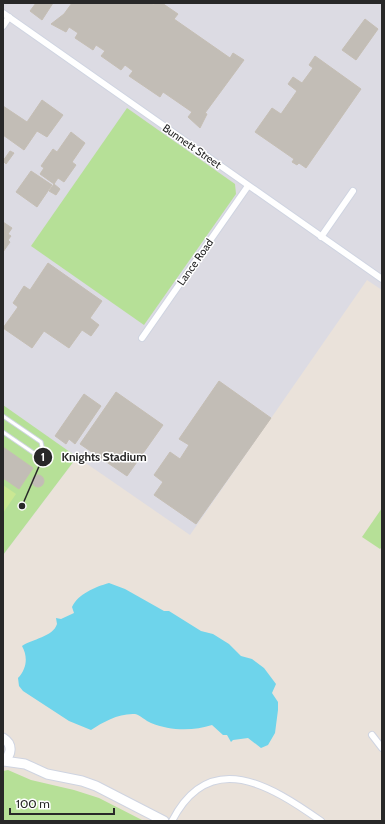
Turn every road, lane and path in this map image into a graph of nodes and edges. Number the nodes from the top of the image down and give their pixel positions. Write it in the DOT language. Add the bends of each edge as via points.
graph roads {
  1 [pos="3,13"];
  2 [pos="9,17"];
  3 [pos="3,26"];
  4 [pos="248,186"];
  5 [pos="353,191"];
  6 [pos="322,237"];
  7 [pos="382,279"];
  8 [pos="142,338"];
  9 [pos="3,416"];
  10 [pos="3,432"];
  11 [pos="372,735"];
  12 [pos="6,740"];
  13 [pos="382,748"];
  14 [pos="4,761"];
  15 [pos="25,764"];
  16 [pos="164,821"];
  17 [pos="172,821"];
  18 [pos="321,821"];
  1 -- 2 [label="street, Bunnett Street"];
  2 -- 3 [label="street"];
  2 -- 4 [label="street, Bunnett Street"];
  4 -- 6 [label="street, Bunnett Street"];
  4 -- 8 [label="street, Lance Road"];
  5 -- 6 [label="street"];
  6 -- 7 [label="street, Bunnett Street"];
  9 -- 10 [label="lane" via="41,442 41,454 38,456"];
  11 -- 13 [label="street"];
  12 -- 14 [label="street" via="10,751"];
  12 -- 15 [label="street"];
  14 -- 15 [label="street"];
  15 -- 16 [label="street" via="47,774 96,786"];
  17 -- 18 [label="street" via="184,801 197,789 215,781 236,778 248,780 269,790"];
}
